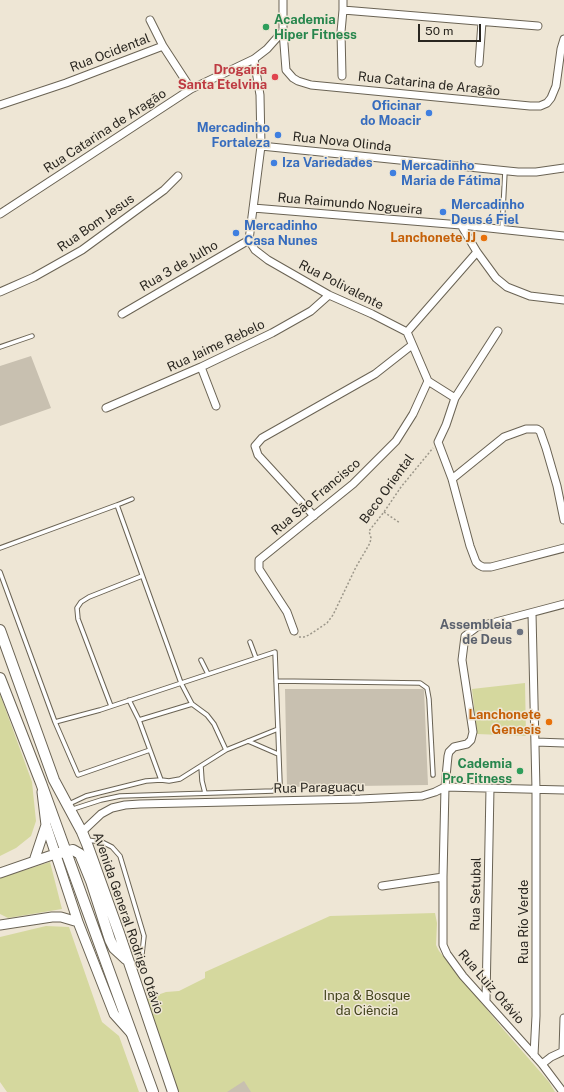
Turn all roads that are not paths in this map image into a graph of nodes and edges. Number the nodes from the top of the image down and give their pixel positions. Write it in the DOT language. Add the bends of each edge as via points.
graph roads {
  1 [pos="283,0"];
  2 [pos="343,0"];
  3 [pos="343,10"];
  4 [pos="150,20"];
  5 [pos="482,22"];
  6 [pos="538,26"];
  7 [pos="283,31"];
  8 [pos="564,39"];
  9 [pos="163,46"];
  10 [pos="254,59"];
  11 [pos="479,63"];
  12 [pos="342,76"];
  13 [pos="191,89"];
  14 [pos="0,106"];
  15 [pos="261,146"];
  16 [pos="564,168"];
  17 [pos="505,172"];
  18 [pos="178,176"];
  19 [pos="253,208"];
  20 [pos="0,214"];
  21 [pos="461,225"];
  22 [pos="502,229"];
  23 [pos="564,236"];
  24 [pos="249,240"];
  25 [pos="477,252"];
  26 [pos="0,290"];
  27 [pos="329,295"];
  28 [pos="564,300"];
  29 [pos="122,314"];
  30 [pos="498,331"];
  31 [pos="407,332"];
  32 [pos="32,336"];
  33 [pos="412,345"];
  34 [pos="0,347"];
  35 [pos="201,367"];
  36 [pos="428,381"];
  37 [pos="455,398"];
  38 [pos="216,406"];
  39 [pos="106,408"];
  40 [pos="452,479"];
  41 [pos="560,485"];
  42 [pos="132,499"];
  43 [pos="117,505"];
  44 [pos="314,516"];
  45 [pos="564,520"];
  46 [pos="0,548"];
  47 [pos="564,548"];
  48 [pos="0,572"];
  49 [pos="142,576"];
  50 [pos="564,604"];
  51 [pos="532,613"];
  52 [pos="0,630"];
  53 [pos="294,631"];
  54 [pos="250,642"];
  55 [pos="256,658"];
  56 [pos="201,660"];
  57 [pos="208,674"];
  58 [pos="0,678"];
  59 [pos="276,681"];
  60 [pos="181,683"];
  61 [pos="129,700"];
  62 [pos="192,704"];
  63 [pos="111,706"];
  64 [pos="139,720"];
  65 [pos="55,722"];
  66 [pos="278,729"];
  67 [pos="248,741"];
  68 [pos="536,742"];
  69 [pos="564,743"];
  70 [pos="150,750"];
  71 [pos="226,750"];
  72 [pos="278,754"];
  73 [pos="202,766"];
  74 [pos="433,775"];
  75 [pos="161,780"];
  76 [pos="41,783"];
  77 [pos="445,787"];
  78 [pos="490,788"];
  79 [pos="536,790"];
  80 [pos="564,790"];
  81 [pos="205,793"];
  82 [pos="68,808"];
  83 [pos="46,825"];
  84 [pos="84,836"];
  85 [pos="66,851"];
  86 [pos="55,854"];
  87 [pos="34,861"];
  88 [pos="0,872"];
  89 [pos="443,877"];
  90 [pos="382,886"];
  91 [pos="78,922"];
  92 [pos="1,923"];
  93 [pos="128,961"];
  94 [pos="132,972"];
  95 [pos="486,1000"];
  96 [pos="564,1018"];
  97 [pos="133,1036"];
  98 [pos="564,1051"];
  99 [pos="534,1055"];
  100 [pos="542,1064"];
  101 [pos="563,1089"];
  102 [pos="153,1092"];
  103 [pos="173,1092"];
  1 -- 7 [label="street, Rua Catarina de Aragão"];
  2 -- 3 [label="street"];
  3 -- 5 [label="street"];
  3 -- 12 [label="street"];
  4 -- 9 [label="street"];
  5 -- 6 [label="street"];
  5 -- 11 [label="street"];
  7 -- 8 [label="street, Rua Catarina de Aragão" via="286,70 293,78 311,85 530,106 540,106 551,98 556,86"];
  7 -- 10 [label="street, Rua Catarina de Aragão"];
  9 -- 13 [label="street"];
  9 -- 14 [label="street, Rua Ocidental"];
  10 -- 13 [label="street, Rua Catarina de Aragão"];
  10 -- 15 [label="street" via="260,95"];
  13 -- 20 [label="street, Rua Catarina de Aragão"];
  15 -- 17 [label="street, Rua Nova Olinda"];
  15 -- 19 [label="street"];
  16 -- 17 [label="street, Rua Nova Olinda" via="536,172"];
  17 -- 22 [label="lane"];
  18 -- 26 [label="street, Rua Bom Jesus" via="164,190 82,250 34,277"];
  19 -- 21 [label="street, Rua Raimundo Nogueira"];
  19 -- 24 [label="street"];
  21 -- 22 [label="street, Rua Raimundo Nogueira"];
  21 -- 25 [label="street"];
  22 -- 23 [label="street, Rua Raimundo Nogueira"];
  24 -- 27 [label="street, Rua Polivalente" via="255,250 268,260"];
  24 -- 29 [label="street, Rua 3 de Julho"];
  25 -- 28 [label="street" via="496,278 507,287 530,296"];
  25 -- 31 [label="street"];
  27 -- 31 [label="street, Rua Polivalente"];
  27 -- 35 [label="street, Rua Jaime Rebelo" via="292,323"];
  30 -- 37 [label="street"];
  31 -- 33 [label="street"];
  32 -- 34 [label="lane"];
  33 -- 36 [label="street"];
  33 -- 44 [label="street" via="375,374 257,442 255,446 258,455"];
  35 -- 38 [label="street"];
  35 -- 39 [label="street, Rua Jaime Rebelo"];
  36 -- 37 [label="street"];
  36 -- 44 [label="street, Rua São Francisco" via="413,414 396,441 353,484"];
  37 -- 40 [label="street" via="438,442"];
  40 -- 41 [label="street" via="504,437 518,431 536,429 540,431"];
  40 -- 47 [label="street" via="470,546 479,565 491,567"];
  41 -- 45 [label="street"];
  42 -- 43 [label="lane"];
  43 -- 46 [label="lane"];
  43 -- 49 [label="lane"];
  44 -- 53 [label="street, Rua São Francisco" via="258,562 260,572 277,594"];
  48 -- 65 [label="lane"];
  49 -- 60 [label="lane"];
  49 -- 63 [label="lane" via="89,597 77,608 78,619"];
  50 -- 51 [label="street"];
  51 -- 68 [label="street, Rua Río Verde"];
  51 -- 77 [label="street, Rua Luiz Otávio" via="477,627 465,636 462,660 473,732 467,744 454,747 449,752"];
  52 -- 82 [label="main road, Avenida General Rodrigo Otávio" via="54,780"];
  54 -- 55 [label="lane"];
  55 -- 57 [label="lane"];
  55 -- 59 [label="lane" via="275,652"];
  56 -- 57 [label="lane"];
  57 -- 60 [label="lane"];
  58 -- 76 [label="main road"];
  59 -- 66 [label="lane"];
  59 -- 74 [label="lane" via="420,683 427,688 430,699"];
  60 -- 61 [label="lane"];
  60 -- 62 [label="lane"];
  61 -- 63 [label="lane"];
  61 -- 64 [label="lane"];
  62 -- 64 [label="lane"];
  62 -- 71 [label="lane" via="214,724"];
  63 -- 65 [label="lane"];
  64 -- 70 [label="lane"];
  65 -- 70 [label="lane" via="78,775"];
  66 -- 67 [label="lane"];
  66 -- 72 [label="lane"];
  67 -- 71 [label="lane"];
  67 -- 72 [label="lane"];
  68 -- 69 [label="street"];
  68 -- 79 [label="street, Rua Río Verde"];
  70 -- 75 [label="lane"];
  71 -- 73 [label="lane"];
  72 -- 81 [label="lane" via="280,784 273,791"];
  73 -- 75 [label="lane" via="180,779"];
  73 -- 81 [label="lane"];
  75 -- 82 [label="lane" via="146,781 86,796"];
  76 -- 83 [label="street"];
  76 -- 85 [label="main road"];
  77 -- 78 [label="street, Rua Paraguaçu"];
  77 -- 84 [label="street, Rua Paraguaçu" via="422,796 125,805 101,814"];
  77 -- 89 [label="street, Rua Luiz Otávio"];
  78 -- 79 [label="street, Rua Paraguaçu"];
  78 -- 95 [label="street, Rua Setubal"];
  79 -- 80 [label="street, Rua Paraguaçu"];
  79 -- 99 [label="street, Rua Río Verde"];
  81 -- 82 [label="lane" via="114,796"];
  82 -- 84 [label="main road, Avenida General Rodrigo Otávio"];
  83 -- 86 [label="street"];
  83 -- 87 [label="street"];
  84 -- 93 [label="main road, Avenida General Rodrigo Otávio"];
  84 -- 94 [label="lane" via="112,847 120,856 144,936 142,954"];
  85 -- 86 [label="main road"];
  85 -- 93 [label="main road" via="73,850 80,854 110,940 114,948"];
  85 -- 97 [label="main road"];
  86 -- 87 [label="street"];
  86 -- 91 [label="street"];
  87 -- 88 [label="street"];
  89 -- 90 [label="street"];
  89 -- 95 [label="street, Rua Luiz Otávio" via="443,945 463,976"];
  91 -- 92 [label="street" via="52,917"];
  91 -- 97 [label="street" via="114,1014"];
  93 -- 94 [label="main road, Avenida General Rodrigo Otávio"];
  94 -- 103 [label="main road, Avenida General Rodrigo Otávio"];
  95 -- 99 [label="street, Rua Luiz Otávio"];
  96 -- 98 [label="street"];
  97 -- 102 [label="main road"];
  98 -- 100 [label="street"];
  99 -- 100 [label="street, Rua Luiz Otávio"];
  100 -- 101 [label="street, Rua Luiz Otávio"];
}
